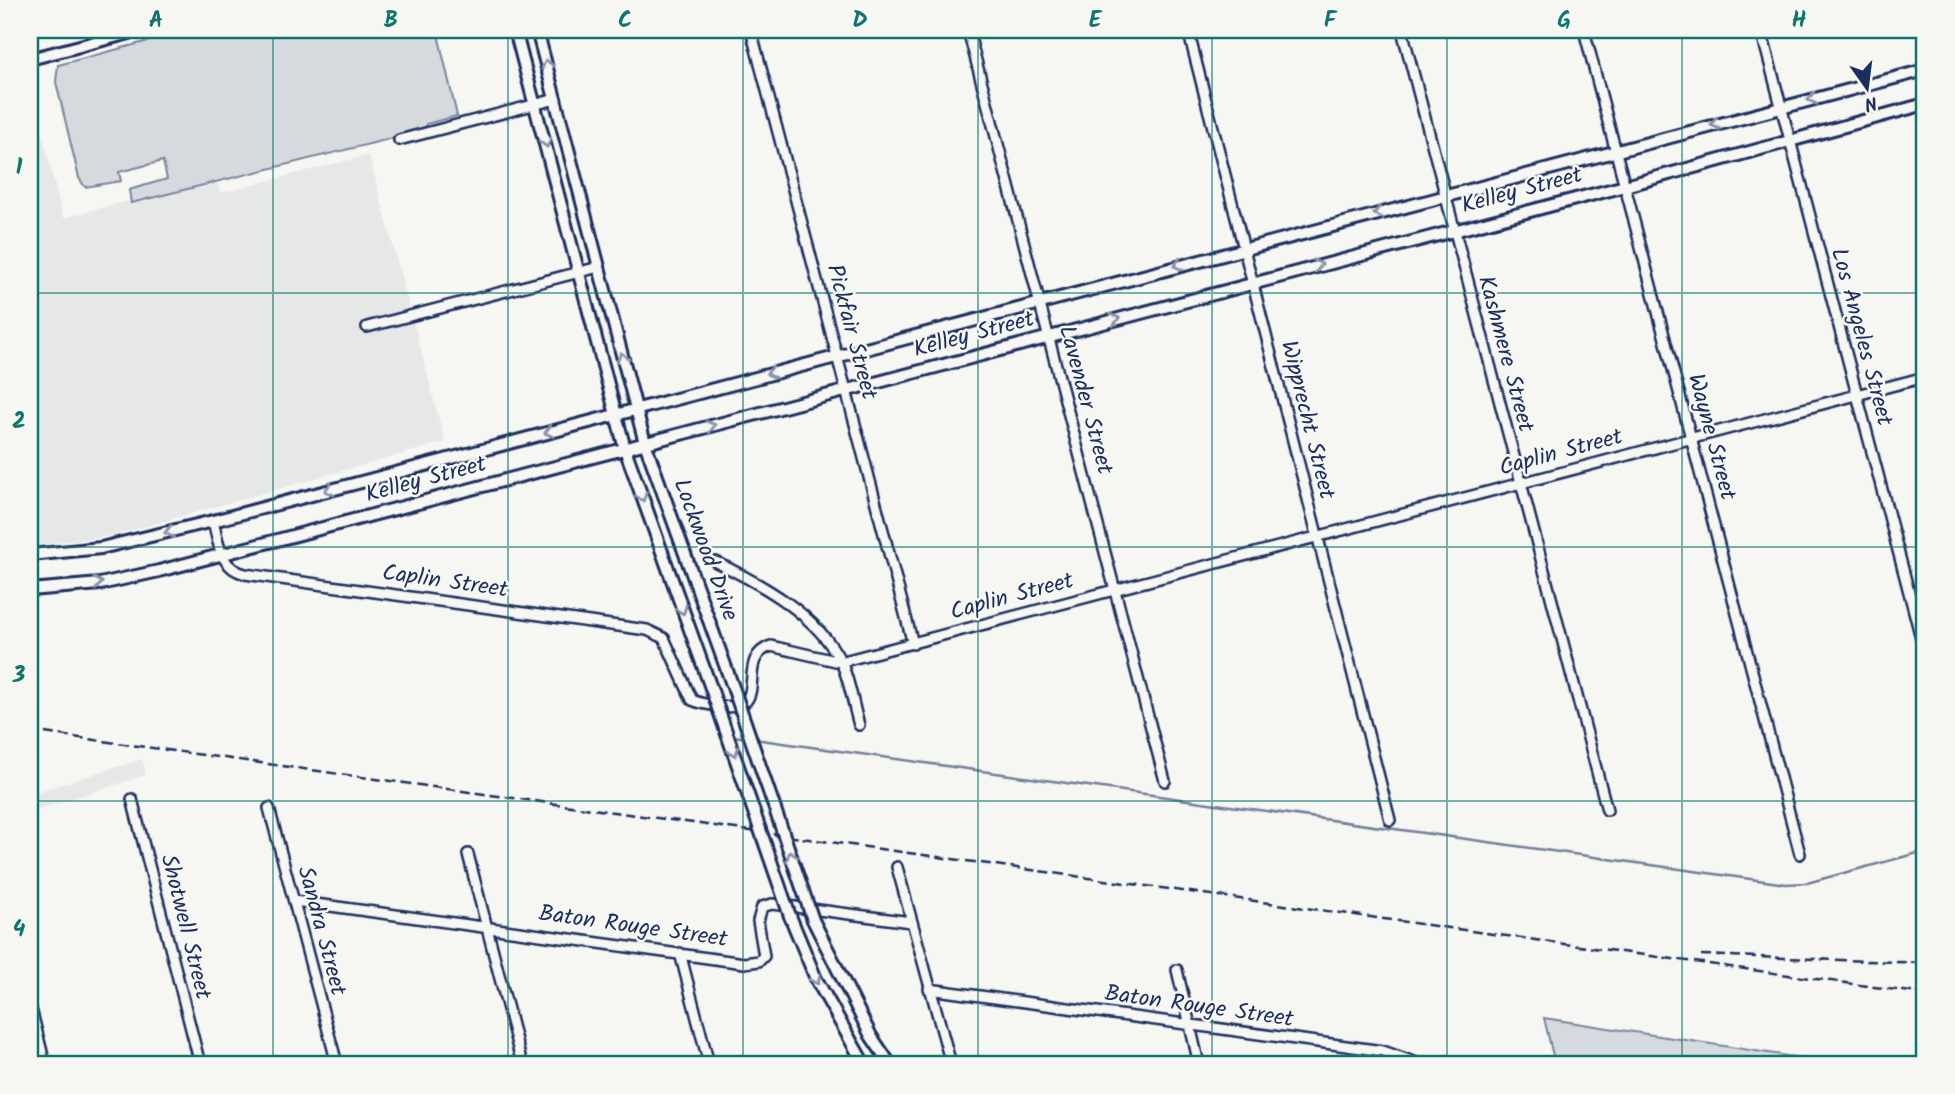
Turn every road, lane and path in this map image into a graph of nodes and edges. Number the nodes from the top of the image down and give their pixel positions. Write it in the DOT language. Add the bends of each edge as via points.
graph roads {
  1 [pos="141,30"];
  2 [pos="515,30"];
  3 [pos="537,30"];
  4 [pos="751,30"];
  5 [pos="968,30"];
  6 [pos="1188,30"];
  7 [pos="1402,30"];
  8 [pos="1584,30"];
  9 [pos="1761,30"];
  10 [pos="30,59"];
  11 [pos="1925,70"];
  12 [pos="556,99"];
  13 [pos="536,104"];
  14 [pos="1925,104"];
  15 [pos="1781,107"];
  16 [pos="399,140"];
  17 [pos="1789,142"];
  18 [pos="1616,152"];
  19 [pos="1625,186"];
  20 [pos="1445,196"];
  21 [pos="1453,231"];
  22 [pos="1243,247"];
  23 [pos="599,267"];
  24 [pos="580,272"];
  25 [pos="1252,282"];
  26 [pos="1040,303"];
  27 [pos="367,327"];
  28 [pos="1049,336"];
  29 [pos="837,355"];
  30 [pos="1925,377"];
  31 [pos="846,391"];
  32 [pos="1857,394"];
  33 [pos="635,409"];
  34 [pos="615,415"];
  35 [pos="1691,438"];
  36 [pos="645,443"];
  37 [pos="625,449"];
  38 [pos="1519,484"];
  39 [pos="214,521"];
  40 [pos="1318,537"];
  41 [pos="30,555"];
  42 [pos="222,555"];
  43 [pos="716,562"];
  44 [pos="30,590"];
  45 [pos="1115,590"];
  46 [pos="913,644"];
  47 [pos="1925,653"];
  48 [pos="840,662"];
  49 [pos="859,725"];
  50 [pos="1165,781"];
  51 [pos="132,799"];
  52 [pos="269,808"];
  53 [pos="1607,810"];
  54 [pos="1390,820"];
  55 [pos="468,854"];
  56 [pos="1800,854"];
  57 [pos="897,867"];
  58 [pos="294,901"];
  59 [pos="911,922"];
  60 [pos="485,926"];
  61 [pos="680,953"];
  62 [pos="1177,971"];
  63 [pos="929,989"];
  64 [pos="30,1005"];
  65 [pos="1189,1025"];
  66 [pos="45,1064"];
  67 [pos="200,1064"];
  68 [pos="337,1064"];
  69 [pos="522,1064"];
  70 [pos="709,1064"];
  71 [pos="864,1064"];
  72 [pos="890,1064"];
  73 [pos="951,1064"];
  74 [pos="1199,1064"];
  75 [pos="1420,1064"];
  1 -- 10 [label="main road"];
  2 -- 13 [label="main road, Lockwood Drive"];
  12 -- 3 [label="main road, Lockwood Drive, one-way"];
  4 -- 29 [label="street, Pickfair Street"];
  5 -- 26 [label="street, Lavender Street"];
  6 -- 22 [label="street, Wipprecht Street"];
  7 -- 20 [label="street, Kashmere Street"];
  8 -- 18 [label="street, Wayne Street"];
  9 -- 15 [label="street, Los Angeles Street"];
  11 -- 15 [label="main road, Kelley Street, one-way"];
  12 -- 13 [label="street"];
  12 -- 23 [label="main road, Lockwood Drive"];
  13 -- 16 [label="street"];
  13 -- 24 [label="main road, Lockwood Drive, one-way"];
  14 -- 17 [label="main road, Kelley Street"];
  15 -- 17 [label="street, Los Angeles Street"];
  15 -- 18 [label="main road, Kelley Street, one-way"];
  17 -- 19 [label="main road, Kelley Street"];
  17 -- 32 [label="street, Los Angeles Street"];
  18 -- 19 [label="street, Wayne Street"];
  18 -- 20 [label="main road, Kelley Street"];
  19 -- 21 [label="main road, Kelley Street"];
  19 -- 35 [label="street, Wayne Street"];
  20 -- 21 [label="street, Kashmere Street"];
  20 -- 22 [label="main road, Kelley Street, one-way"];
  25 -- 21 [label="main road, Kelley Street, one-way"];
  21 -- 38 [label="street, Kashmere Street"];
  22 -- 25 [label="street, Wipprecht Street"];
  22 -- 26 [label="main road, Kelley Street, one-way"];
  23 -- 24 [label="street"];
  33 -- 23 [label="main road, Lockwood Drive, one-way"];
  24 -- 27 [label="street"];
  24 -- 34 [label="main road, Lockwood Drive"];
  28 -- 25 [label="main road, Kelley Street, one-way"];
  25 -- 40 [label="street, Wipprecht Street"];
  26 -- 28 [label="street, Lavender Street"];
  26 -- 29 [label="main road, Kelley Street"];
  28 -- 31 [label="main road, Kelley Street"];
  28 -- 45 [label="street, Lavender Street"];
  29 -- 31 [label="street, Pickfair Street"];
  29 -- 33 [label="main road, Kelley Street, one-way"];
  30 -- 32 [label="street, Caplin Street"];
  36 -- 31 [label="main road, Kelley Street, one-way"];
  31 -- 46 [label="street, Pickfair Street"];
  32 -- 35 [label="street, Caplin Street"];
  32 -- 47 [label="street, Los Angeles Street"];
  33 -- 34 [label="main road, Kelley Street"];
  33 -- 36 [label="main road, Lockwood Drive"];
  34 -- 37 [label="main road, Lockwood Drive"];
  34 -- 39 [label="main road, Kelley Street, one-way"];
  35 -- 38 [label="street, Caplin Street"];
  35 -- 56 [label="street, Wayne Street"];
  36 -- 37 [label="main road, Kelley Street"];
  72 -- 36 [label="main road, Lockwood Drive, one-way, bridge" via="871,1036 814,920"];
  37 -- 42 [label="main road, Kelley Street"];
  37 -- 71 [label="main road, Lockwood Drive, one-way, bridge" via="790,916 816,979"];
  38 -- 40 [label="street, Caplin Street"];
  38 -- 53 [label="street, Kashmere Street"];
  39 -- 41 [label="main road, Kelley Street, one-way" via="101,548"];
  39 -- 42 [label="street"];
  40 -- 45 [label="street, Caplin Street"];
  40 -- 54 [label="street, Wipprecht Street"];
  44 -- 42 [label="main road, Kelley Street, one-way" via="100,584"];
  42 -- 48 [label="street, Caplin Street" via="228,567 245,574 647,630 664,638 688,694 699,703 742,707 749,695 755,659 771,646"];
  43 -- 48 [label="street, Lockwood Drive" via="790,605"];
  45 -- 46 [label="street, Caplin Street"];
  45 -- 50 [label="street, Lavender Street"];
  46 -- 48 [label="street, Caplin Street"];
  48 -- 49 [label="street, Lockwood Drive"];
  51 -- 67 [label="street, Shotwell Street"];
  52 -- 58 [label="street, Sandra Street"];
  55 -- 60 [label="street"];
  57 -- 59 [label="street"];
  58 -- 60 [label="street, Baton Rouge Street"];
  58 -- 68 [label="street, Sandra Street"];
  59 -- 61 [label="street, Baton Rouge Street" via="772,904 758,914 765,950 759,961 744,963"];
  59 -- 63 [label="street"];
  60 -- 61 [label="street, Baton Rouge Street"];
  60 -- 69 [label="street"];
  61 -- 70 [label="street"];
  62 -- 65 [label="street"];
  63 -- 65 [label="street, Baton Rouge Street"];
  63 -- 73 [label="street"];
  64 -- 66 [label="street"];
  65 -- 74 [label="street"];
  65 -- 75 [label="street, Baton Rouge Street" via="1385,1052"];
}
